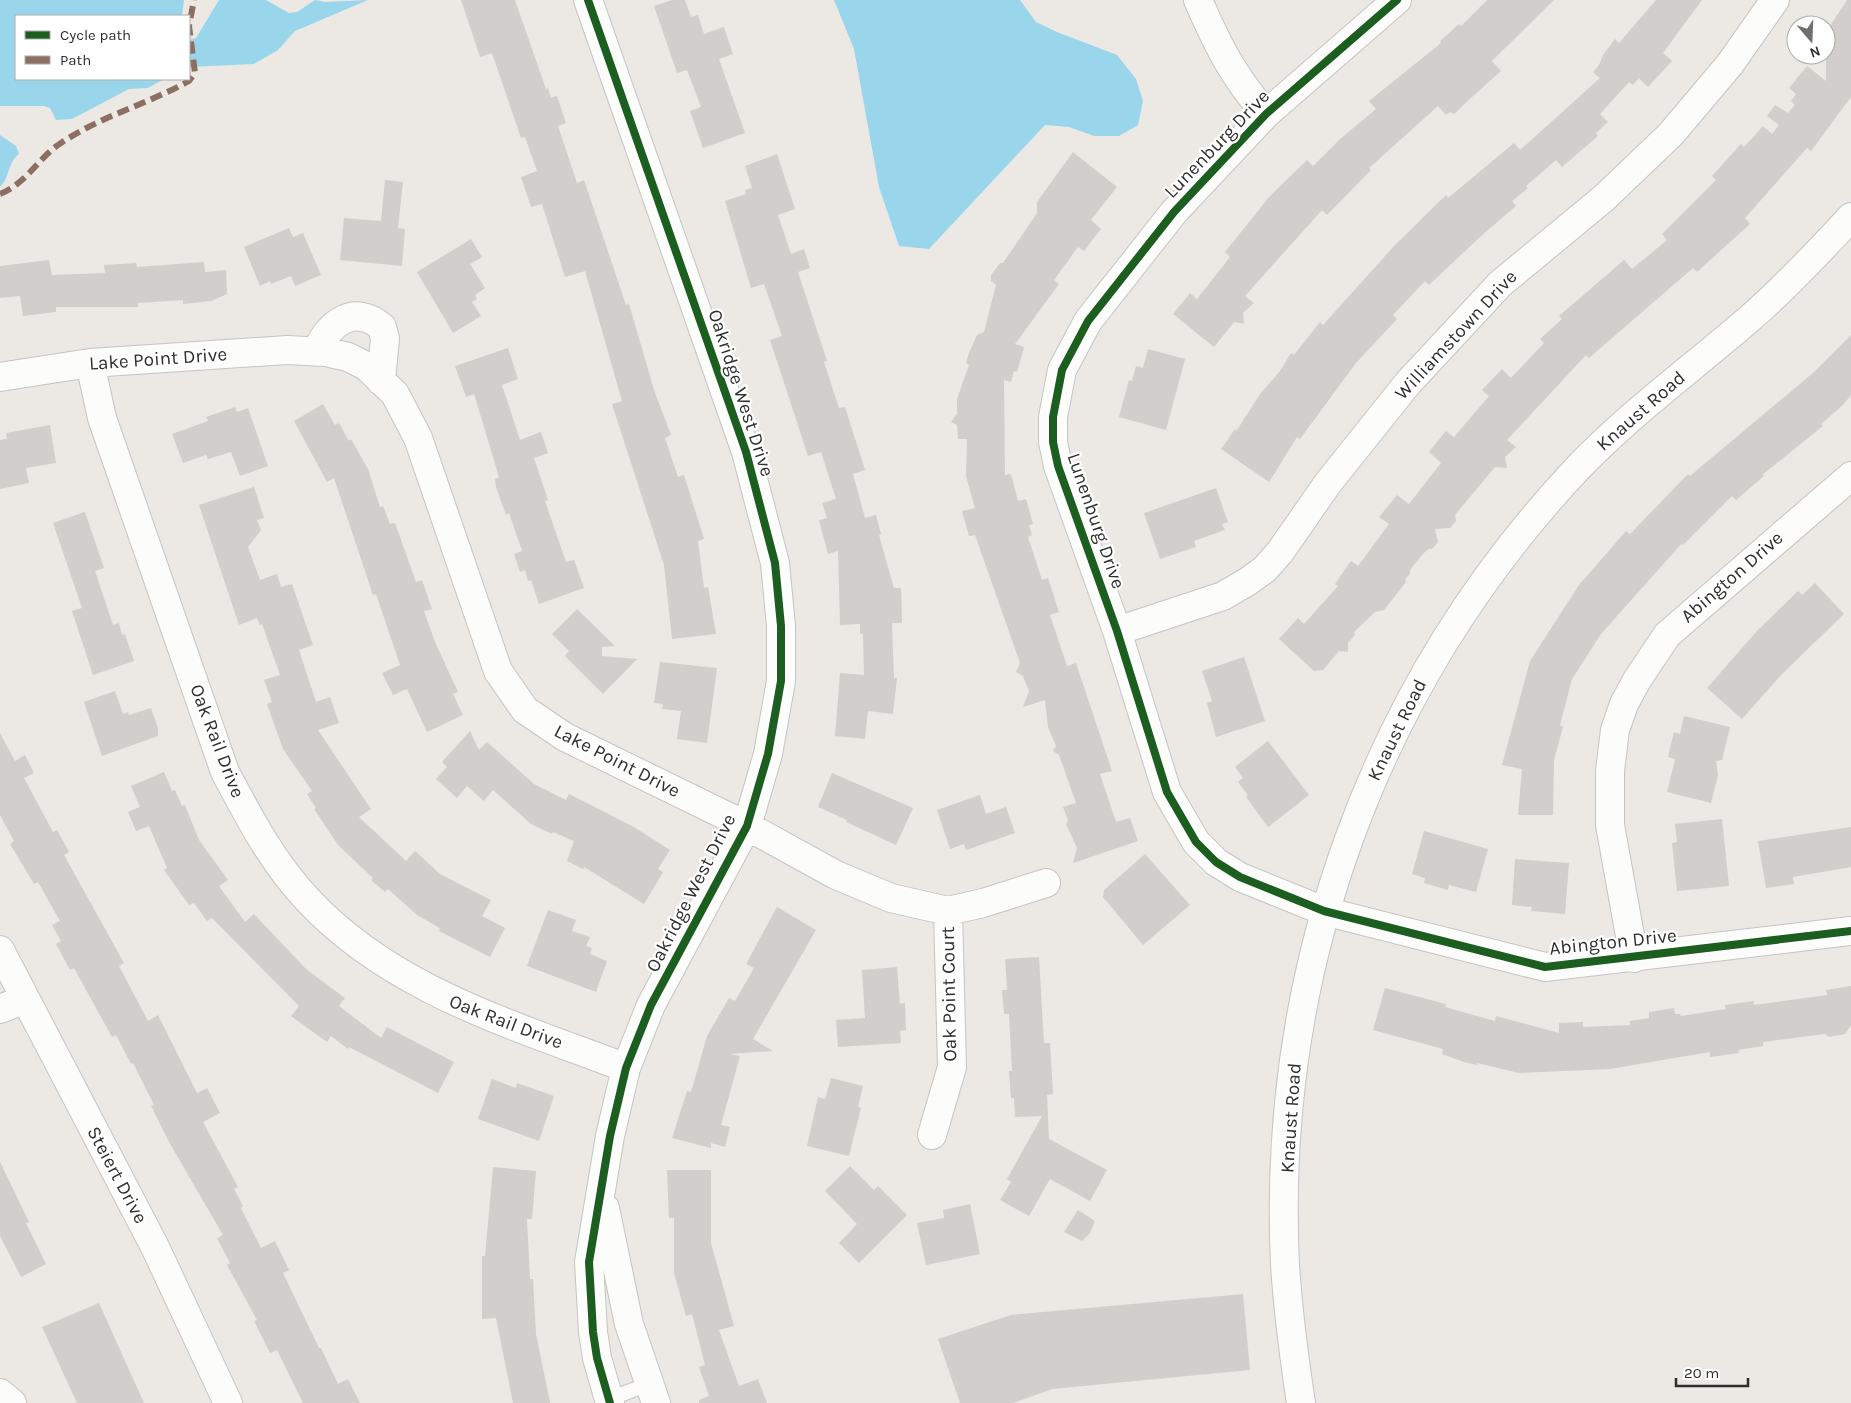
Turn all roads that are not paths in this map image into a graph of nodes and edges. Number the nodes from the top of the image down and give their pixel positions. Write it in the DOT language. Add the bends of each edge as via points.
graph roads {
  1 [pos="588,0"];
  2 [pos="1198,0"];
  3 [pos="1397,0"];
  4 [pos="1775,0"];
  5 [pos="1266,114"];
  6 [pos="1851,217"];
  7 [pos="316,352"];
  8 [pos="90,364"];
  9 [pos="0,377"];
  10 [pos="381,381"];
  11 [pos="1851,476"];
  12 [pos="1117,631"];
  13 [pos="747,826"];
  14 [pos="1046,883"];
  15 [pos="948,911"];
  16 [pos="1324,911"];
  17 [pos="1851,931"];
  18 [pos="0,950"];
  19 [pos="1634,958"];
  20 [pos="26,999"];
  21 [pos="0,1010"];
  22 [pos="626,1068"];
  23 [pos="932,1135"];
  24 [pos="602,1194"];
  25 [pos="652,1393"];
  26 [pos="0,1394"];
  27 [pos="609,1401"];
  28 [pos="12,1403"];
  29 [pos="228,1403"];
  30 [pos="1301,1403"];
  1 -- 13 [label="street, Oakridge West Drive" via="746,452 774,563 781,626 781,681 768,754"];
  2 -- 5 [label="street, Lunenburg Drive" via="1230,68"];
  3 -- 5 [label="street, Lunenburg Drive"];
  4 -- 12 [label="street, Williamstown Drive" via="1730,64 1671,134 1604,198 1500,284 1408,383 1265,568 1223,596"];
  5 -- 12 [label="street, Lunenburg Drive" via="1174,212 1088,321 1062,370 1053,417 1053,442 1058,466"];
  6 -- 16 [label="street, Knaust Road" via="1793,279 1622,426 1577,469 1492,570 1454,623 1397,725 1346,845"];
  7 -- 8 [label="street, Lake Point Drive" via="287,350"];
  7 -- 10 [label="street, Lake Point Drive" via="348,358 366,366"];
  7 -- 10 [label="street" via="330,330 346,318 365,316 382,327 385,338"];
  8 -- 9 [label="street, Lake Point Drive"];
  8 -- 22 [label="street, Oak Rail Drive" via="102,418 225,772 251,822 286,875 329,922 379,960 442,996"];
  10 -- 13 [label="street, Lake Point Drive" via="394,394 418,438 498,671 525,710 565,737"];
  11 -- 19 [label="street, Abington Drive" via="1667,635 1624,704 1615,730 1610,771 1610,825"];
  12 -- 16 [label="street, Lunenburg Drive" via="1167,792 1196,842 1216,862 1240,878"];
  13 -- 15 [label="street, Lake Point Drive" via="845,879 891,898"];
  13 -- 22 [label="street, Oakridge West Drive" via="651,1005"];
  14 -- 15 [label="street, Lake Point Drive"];
  15 -- 23 [label="street, Oak Point Court" via="952,1067"];
  16 -- 19 [label="street, Abington Drive" via="1545,967"];
  16 -- 30 [label="street, Knaust Road" via="1298,1041 1290,1098 1287,1160 1285,1264 1292,1347"];
  17 -- 19 [label="street, Abington Drive"];
  18 -- 20 [label="street, Steiert Drive"];
  20 -- 21 [label="street"];
  20 -- 29 [label="street, Steiert Drive" via="155,1247"];
  22 -- 24 [label="street, Oakridge West Drive" via="610,1136"];
  24 -- 25 [label="street, Oakridge West Drive" via="629,1324"];
  24 -- 27 [label="street, Oakridge West Drive" via="589,1262 590,1314 597,1358"];
  25 -- 27 [label="lane"];
  26 -- 28 [label="street"];
}
